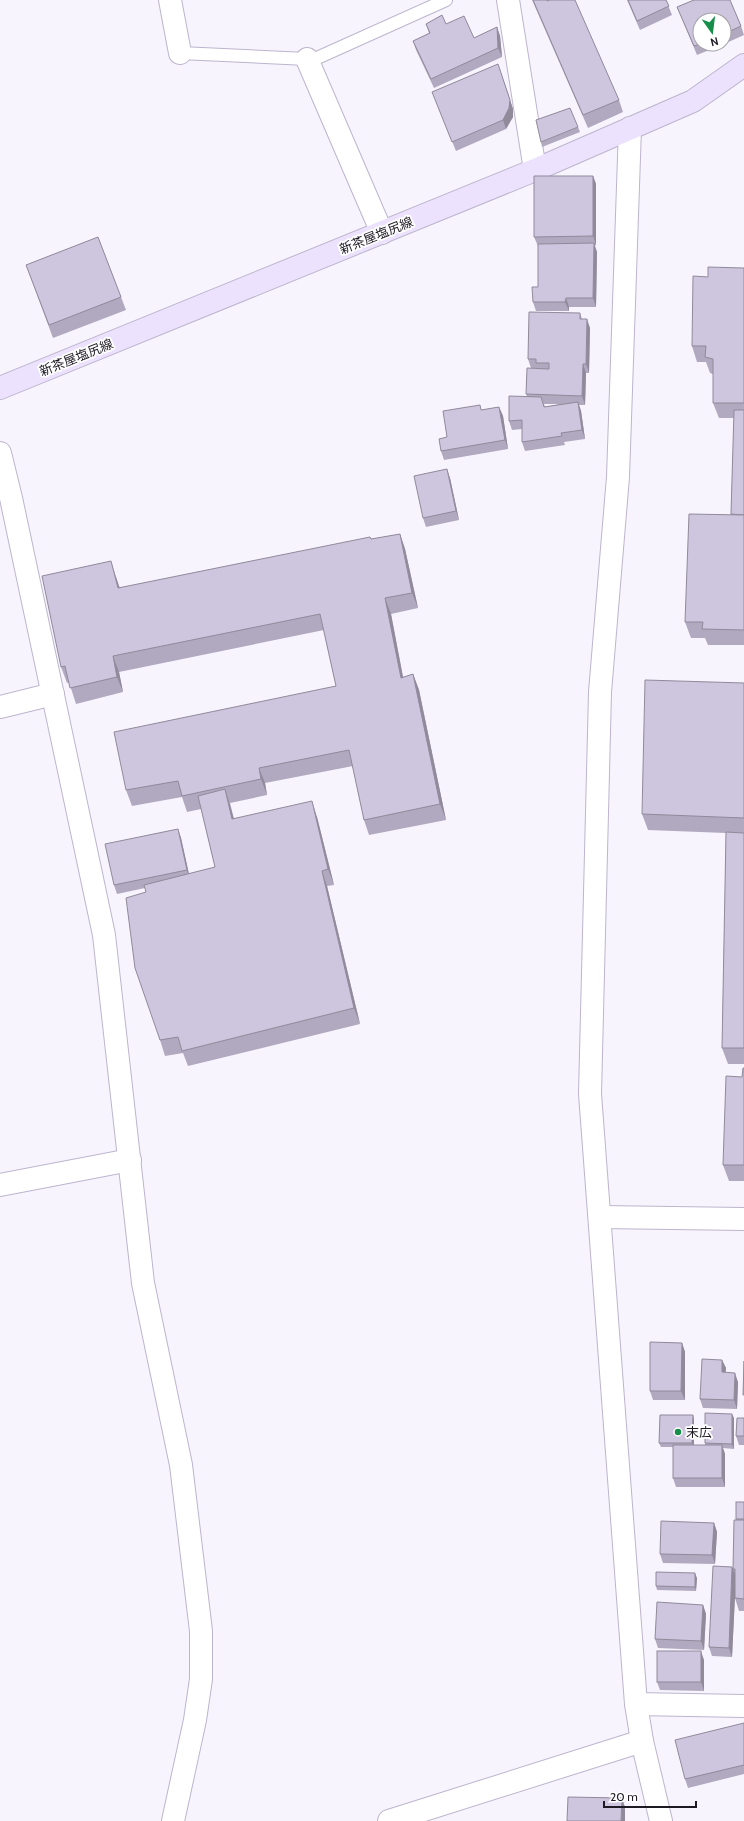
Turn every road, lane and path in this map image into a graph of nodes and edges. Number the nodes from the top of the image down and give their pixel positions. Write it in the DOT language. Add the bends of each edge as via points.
graph roads {
  1 [pos="170,0"];
  2 [pos="446,0"];
  3 [pos="508,0"];
  4 [pos="180,53"];
  5 [pos="307,59"];
  6 [pos="744,65"];
  7 [pos="630,128"];
  8 [pos="534,170"];
  9 [pos="382,233"];
  10 [pos="0,388"];
  11 [pos="0,453"];
  12 [pos="6,501"];
  13 [pos="53,694"];
  14 [pos="0,707"];
  15 [pos="130,1160"];
  16 [pos="0,1185"];
  17 [pos="600,1217"];
  18 [pos="744,1219"];
  19 [pos="636,1704"];
  20 [pos="744,1706"];
  21 [pos="642,1741"];
  22 [pos="173,1821"];
  23 [pos="389,1821"];
  24 [pos="661,1821"];
  1 -- 4 [label="street"];
  2 -- 5 [label="lane" via="317,58"];
  3 -- 8 [label="street"];
  4 -- 5 [label="lane"];
  5 -- 9 [label="street"];
  6 -- 7 [label="main road, 新茶屋塩尻線" via="693,101"];
  7 -- 8 [label="main road, 新茶屋塩尻線"];
  7 -- 17 [label="street" via="618,477 600,692 590,1094"];
  8 -- 9 [label="main road, 新茶屋塩尻線"];
  9 -- 10 [label="main road, 新茶屋塩尻線"];
  11 -- 12 [label="street"];
  12 -- 13 [label="street"];
  13 -- 14 [label="street"];
  13 -- 15 [label="street" via="104,935"];
  15 -- 16 [label="street"];
  15 -- 22 [label="street" via="143,1283 180,1465 201,1631 201,1680"];
  17 -- 18 [label="street"];
  17 -- 19 [label="street"];
  19 -- 20 [label="street"];
  19 -- 21 [label="street"];
  21 -- 23 [label="street"];
  21 -- 24 [label="street"];
}
